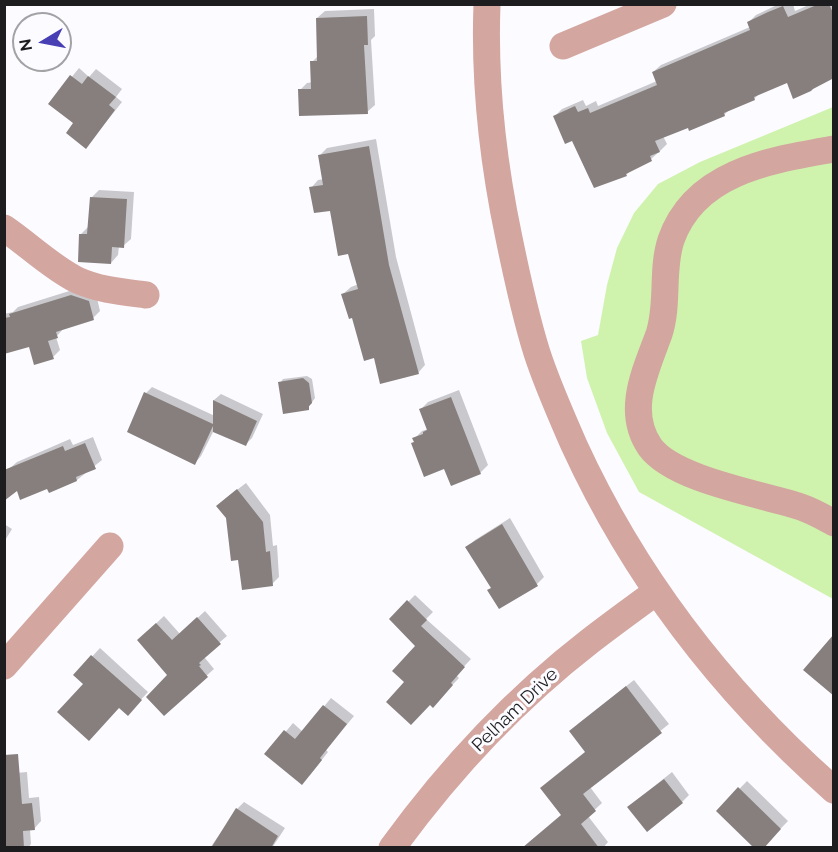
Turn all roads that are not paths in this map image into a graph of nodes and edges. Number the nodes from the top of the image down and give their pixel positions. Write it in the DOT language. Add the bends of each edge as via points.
graph roads {
  1 [pos="487,4"];
  2 [pos="663,4"];
  3 [pos="563,46"];
  4 [pos="834,149"];
  5 [pos="4,228"];
  6 [pos="146,295"];
  7 [pos="834,523"];
  8 [pos="110,546"];
  9 [pos="657,592"];
  10 [pos="4,666"];
  11 [pos="834,790"];
  12 [pos="392,848"];
  1 -- 9 [label="street" via="490,117 499,193 537,354 596,493"];
  2 -- 3 [label="street"];
  4 -- 7 [label="street" via="763,163 736,173 698,198 684,216 671,240 664,315 642,379 638,413 642,431 662,459 708,480 803,507"];
  5 -- 6 [label="street" via="79,281"];
  8 -- 10 [label="street"];
  9 -- 11 [label="street" via="747,707"];
  9 -- 12 [label="street, Pelham Drive" via="589,641 527,695 468,755"];
}
